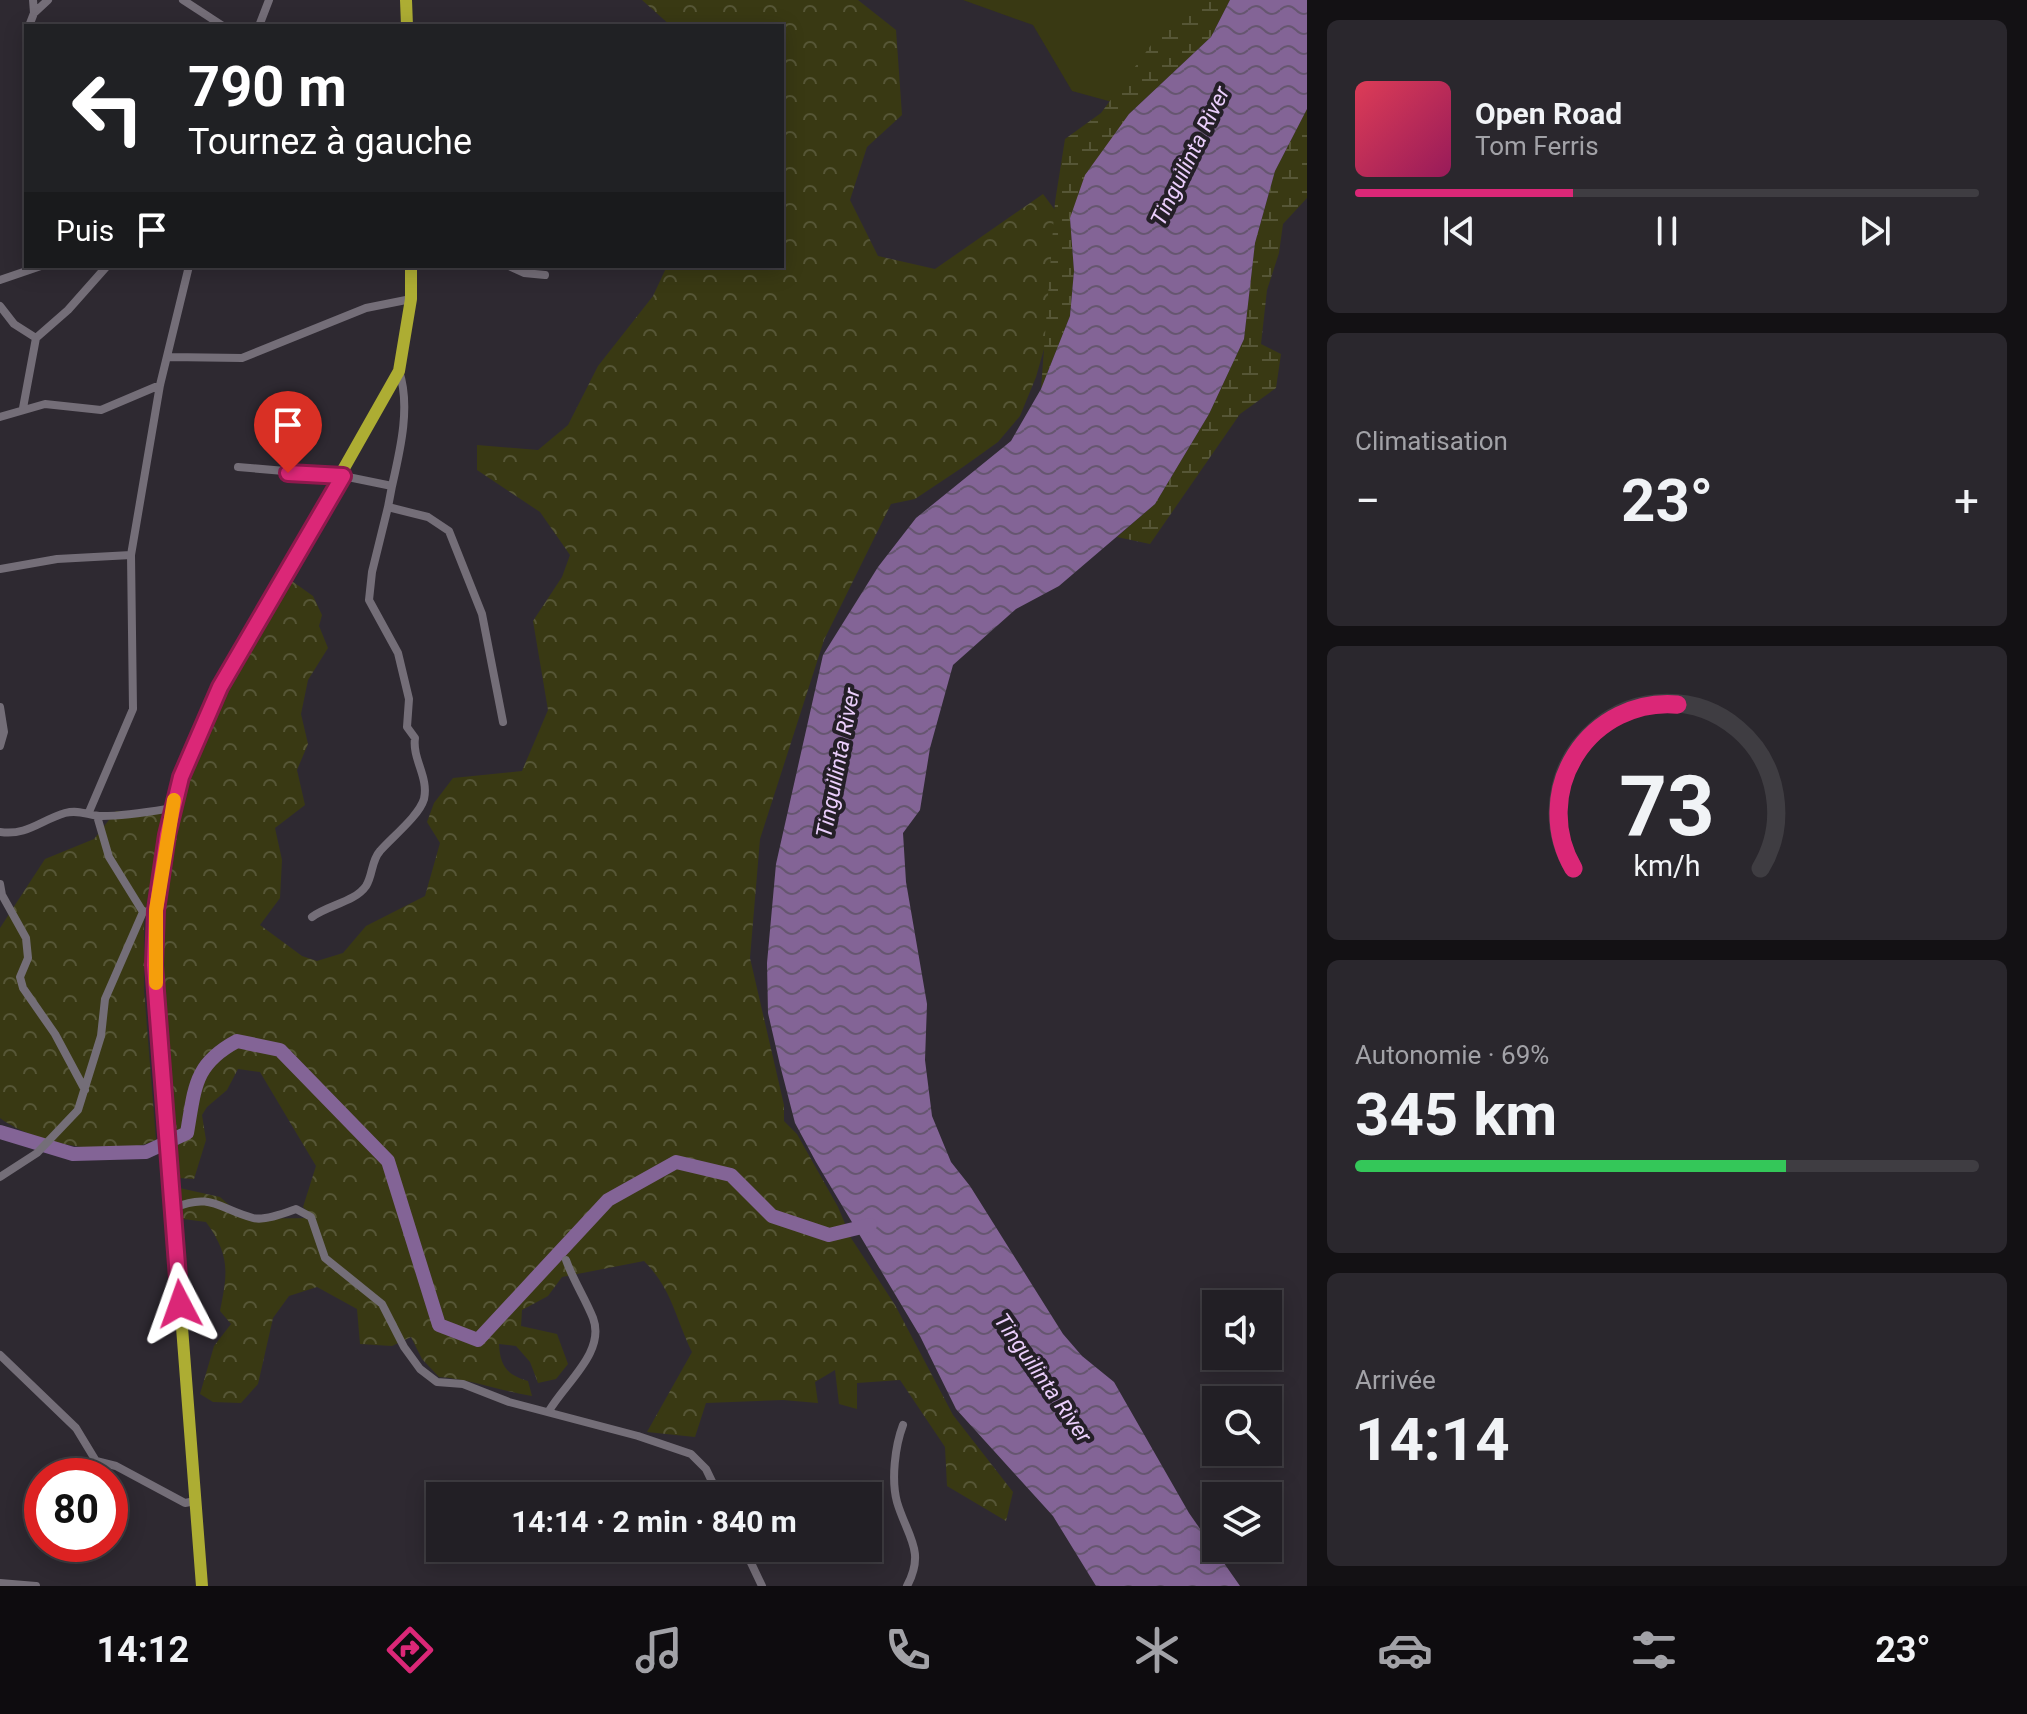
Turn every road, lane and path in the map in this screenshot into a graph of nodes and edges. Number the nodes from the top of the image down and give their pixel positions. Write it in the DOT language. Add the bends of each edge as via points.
graph roads {
  1 [pos="33,0"];
  2 [pos="48,0"];
  3 [pos="183,0"];
  4 [pos="269,0"];
  5 [pos="406,0"];
  6 [pos="34,13"];
  7 [pos="30,24"];
  8 [pos="220,24"];
  9 [pos="260,24"];
  10 [pos="407,24"];
  11 [pos="35,268"];
  12 [pos="105,268"];
  13 [pos="189,268"];
  14 [pos="411,268"];
  15 [pos="513,268"];
  16 [pos="545,275"];
  17 [pos="0,280"];
  18 [pos="411,299"];
  19 [pos="0,306"];
  20 [pos="36,338"];
  21 [pos="169,357"];
  22 [pos="399,371"];
  23 [pos="160,385"];
  24 [pos="23,408"];
  25 [pos="0,417"];
  26 [pos="238,467"];
  27 [pos="343,476"];
  28 [pos="392,486"];
  29 [pos="388,507"];
  30 [pos="131,555"];
  31 [pos="0,569"];
  32 [pos="0,707"];
  33 [pos="503,722"];
  34 [pos="0,746"];
  35 [pos="172,808"];
  36 [pos="93,814"];
  37 [pos="0,832"];
  38 [pos="0,884"];
  39 [pos="150,911"];
  40 [pos="312,917"];
  41 [pos="85,1090"];
  42 [pos="0,1177"];
  43 [pos="174,1208"];
  44 [pos="566,1260"];
  45 [pos="0,1355"];
  46 [pos="549,1411"];
  47 [pos="903,1425"];
  48 [pos="712,1482"];
  49 [pos="195,1501"];
  50 [pos="751,1562"];
  51 [pos="0,1583"];
  52 [pos="36,1586"];
  53 [pos="202,1586"];
  54 [pos="762,1586"];
  55 [pos="907,1586"];
  1 -- 6 [label="street"];
  2 -- 6 [label="street"];
  3 -- 8 [label="street"];
  4 -- 9 [label="street"];
  5 -- 10 [label="highway"];
  6 -- 7 [label="street"];
  11 -- 17 [label="street"];
  12 -- 20 [label="street"];
  13 -- 21 [label="street"];
  14 -- 18 [label="highway"];
  15 -- 16 [label="street"];
  18 -- 21 [label="street" via="373,306 242,358"];
  18 -- 22 [label="highway"];
  19 -- 20 [label="street" via="14,324"];
  20 -- 24 [label="street"];
  21 -- 23 [label="street"];
  22 -- 27 [label="highway"];
  22 -- 28 [label="street" via="405,388"];
  23 -- 24 [label="street" via="101,410 45,404"];
  23 -- 30 [label="street"];
  24 -- 25 [label="street"];
  26 -- 27 [label="street"];
  27 -- 28 [label="street"];
  27 -- 35 [label="highway" via="220,687"];
  28 -- 29 [label="street"];
  29 -- 33 [label="street" via="428,517 449,531 482,614"];
  29 -- 40 [label="street" via="369,600 398,653 409,699 407,727 415,738 424,780 423,801 398,837 380,851 366,885"];
  30 -- 31 [label="street"];
  30 -- 36 [label="street" via="133,709"];
  32 -- 34 [label="street"];
  35 -- 36 [label="street" via="130,816"];
  35 -- 39 [label="highway"];
  36 -- 37 [label="street" via="65,813 26,832"];
  36 -- 39 [label="street" via="109,857"];
  38 -- 41 [label="street" via="24,929 28,958 20,977 23,988"];
  39 -- 41 [label="street" via="105,999 101,1036"];
  39 -- 43 [label="highway"];
  41 -- 42 [label="street" via="78,1110 57,1135"];
  43 -- 46 [label="street" via="194,1200 225,1204 255,1219 296,1209 311,1217 325,1258 382,1304 420,1369 437,1382 463,1384"];
  43 -- 49 [label="highway"];
  44 -- 46 [label="street" via="594,1320 594,1350"];
  45 -- 49 [label="street" via="76,1428 96,1461 116,1466 185,1503"];
  46 -- 48 [label="street" via="691,1454"];
  47 -- 55 [label="street" via="895,1469 897,1500 917,1568"];
  49 -- 53 [label="highway"];
  50 -- 54 [label="street"];
  51 -- 52 [label="street"];
}
